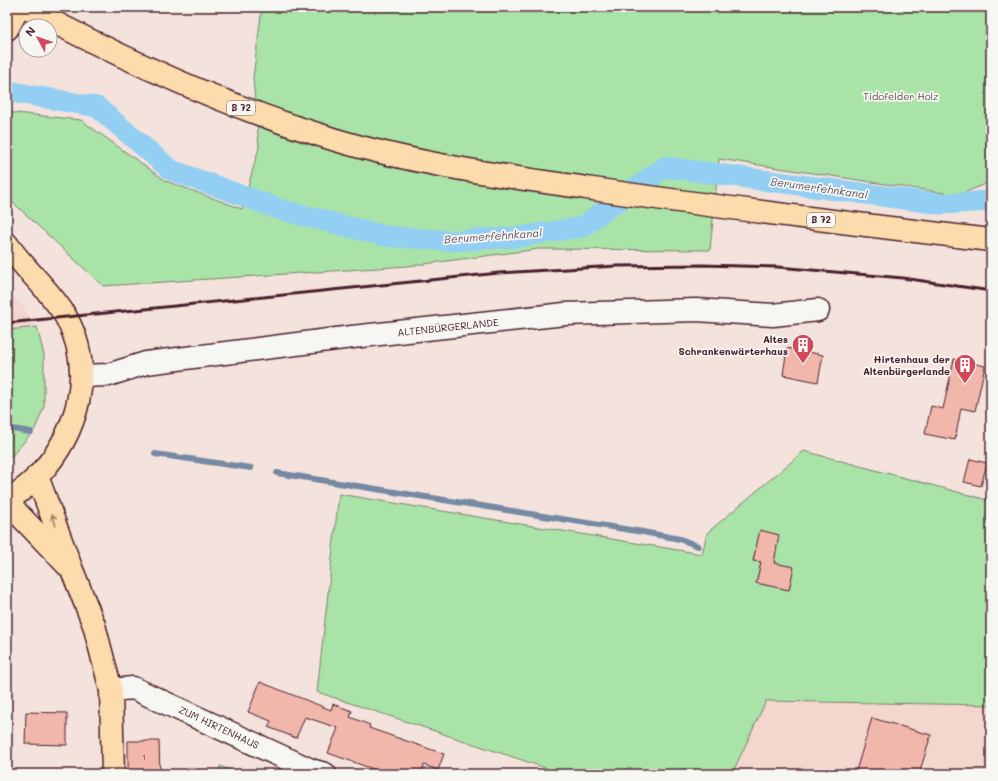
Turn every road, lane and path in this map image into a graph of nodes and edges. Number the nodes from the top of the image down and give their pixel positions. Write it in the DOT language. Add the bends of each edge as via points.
graph roads {
  1 [pos="19,7"];
  2 [pos="25,7"];
  3 [pos="7,29"];
  4 [pos="991,240"];
  5 [pos="7,244"];
  6 [pos="818,310"];
  7 [pos="82,376"];
  8 [pos="38,476"];
  9 [pos="7,502"];
  10 [pos="72,570"];
  11 [pos="111,690"];
  12 [pos="113,774"];
  13 [pos="325,774"];
  1 -- 3 [label="main road"];
  2 -- 4 [label="main road, B 72" via="143,66 237,106 321,136 412,160 650,198"];
  5 -- 7 [label="main road" via="41,283 65,317 73,332"];
  6 -- 7 [label="street, ALTENBÜRGERLANDE" via="773,315 696,310 565,314 146,363 108,375"];
  7 -- 8 [label="main road" via="80,393 69,430 56,454"];
  8 -- 9 [label="main road"];
  10 -- 8 [label="main road, one-way"];
  9 -- 10 [label="main road"];
  10 -- 11 [label="main road" via="94,625"];
  11 -- 12 [label="main road"];
  11 -- 13 [label="street, ZUM HIRTENHAUS" via="133,688 311,770"];
}
